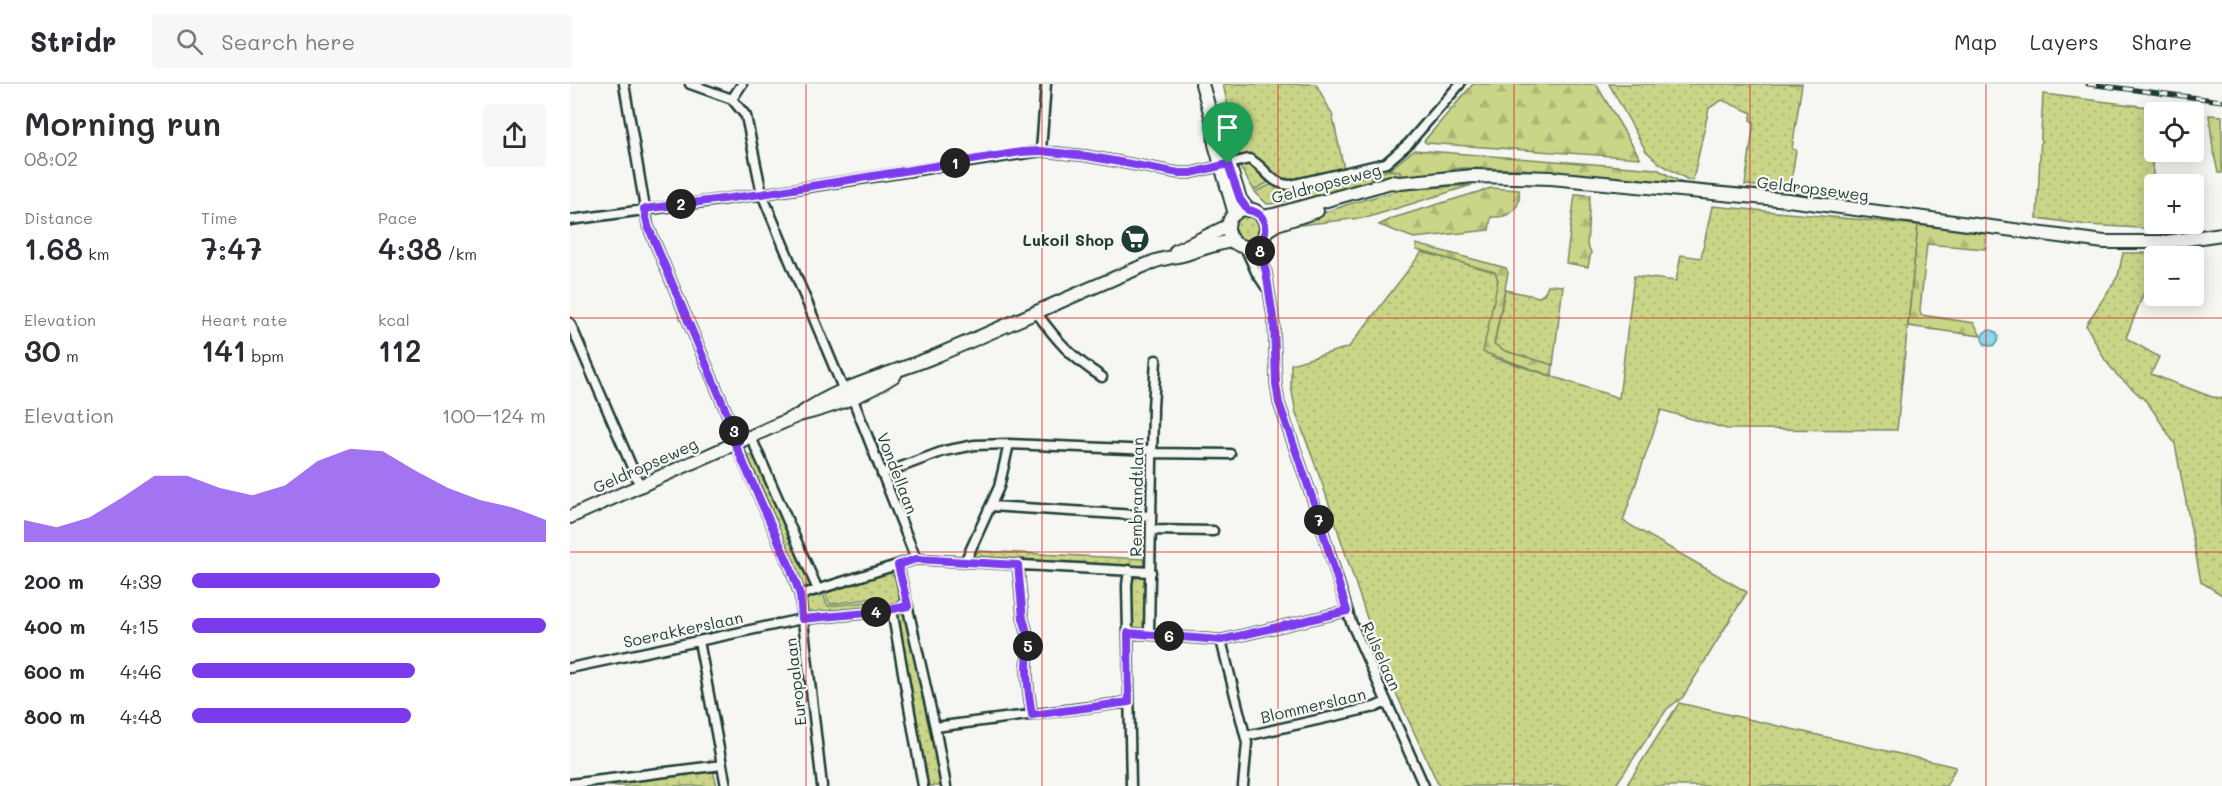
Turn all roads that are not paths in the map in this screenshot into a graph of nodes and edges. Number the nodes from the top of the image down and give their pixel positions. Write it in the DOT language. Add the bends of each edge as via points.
graph roads {
  1 [pos="624,84"];
  2 [pos="690,84"];
  3 [pos="742,84"];
  4 [pos="1046,84"];
  5 [pos="1202,84"];
  6 [pos="1460,84"];
  7 [pos="732,99"];
  8 [pos="1041,151"];
  9 [pos="1224,165"];
  10 [pos="1400,183"];
  11 [pos="762,194"];
  12 [pos="644,209"];
  13 [pos="1242,212"];
  14 [pos="1262,217"];
  15 [pos="570,220"];
  16 [pos="1228,226"];
  17 [pos="1266,231"];
  18 [pos="2222,234"];
  19 [pos="1233,241"];
  20 [pos="1258,244"];
  21 [pos="1245,247"];
  22 [pos="1170,256"];
  23 [pos="1268,290"];
  24 [pos="1036,312"];
  25 [pos="570,323"];
  26 [pos="1156,360"];
  27 [pos="1102,377"];
  28 [pos="848,394"];
  29 [pos="751,437"];
  30 [pos="737,443"];
  31 [pos="1009,444"];
  32 [pos="1152,452"];
  33 [pos="1230,454"];
  34 [pos="882,474"];
  35 [pos="640,486"];
  36 [pos="991,506"];
  37 [pos="1151,516"];
  38 [pos="570,517"];
  39 [pos="1151,530"];
  40 [pos="1213,531"];
  41 [pos="916,559"];
  42 [pos="965,562"];
  43 [pos="898,565"];
  44 [pos="1018,565"];
  45 [pos="1128,570"];
  46 [pos="1151,572"];
  47 [pos="818,590"];
  48 [pos="800,595"];
  49 [pos="908,606"];
  50 [pos="892,610"];
  51 [pos="1347,611"];
  52 [pos="802,619"];
  53 [pos="1128,633"];
  54 [pos="1149,634"];
  55 [pos="1221,640"];
  56 [pos="699,641"];
  57 [pos="570,668"];
  58 [pos="1129,702"];
  59 [pos="1386,702"];
  60 [pos="1032,715"];
  61 [pos="935,727"];
  62 [pos="1246,736"];
  63 [pos="722,765"];
  64 [pos="570,784"];
  65 [pos="726,786"];
  66 [pos="822,786"];
  67 [pos="923,786"];
  68 [pos="946,786"];
  69 [pos="1131,786"];
  70 [pos="1243,786"];
  71 [pos="1424,786"];
  1 -- 12 [label="street, Europalaan"];
  2 -- 7 [label="street"];
  3 -- 7 [label="street"];
  4 -- 8 [label="street"];
  5 -- 9 [label="main road" via="1215,144"];
  6 -- 9 [label="street" via="1408,144 1381,165 1283,185 1249,159"];
  7 -- 11 [label="street, Vondellaan" via="746,116"];
  8 -- 9 [label="street" via="1179,173"];
  8 -- 11 [label="street"];
  9 -- 13 [label="main road"];
  10 -- 14 [label="main road, Geldropseweg" via="1390,182"];
  10 -- 17 [label="main road, Geldropseweg"];
  10 -- 18 [label="main road, Geldropseweg" via="1474,176 1551,178 1788,200 2104,242 2166,242"];
  11 -- 12 [label="street"];
  11 -- 28 [label="street, Vondellaan"];
  12 -- 15 [label="street"];
  12 -- 30 [label="street, Europalaan"];
  13 -- 14 [label="main road" via="1256,212"];
  13 -- 16 [label="main road"];
  14 -- 17 [label="main road"];
  16 -- 19 [label="main road"];
  16 -- 22 [label="main road, Geldropseweg" via="1180,247"];
  17 -- 20 [label="main road"];
  19 -- 21 [label="main road"];
  19 -- 22 [label="main road, Geldropseweg"];
  20 -- 21 [label="main road"];
  20 -- 23 [label="street, Rulselaan"];
  21 -- 23 [label="street, Rulselaan"];
  22 -- 24 [label="main road, Geldropseweg"];
  23 -- 51 [label="street, Rulselaan" via="1279,403"];
  24 -- 27 [label="street" via="1060,344"];
  24 -- 28 [label="main road, Geldropseweg" via="906,368 882,384"];
  25 -- 35 [label="street"];
  26 -- 32 [label="street, Rembrandtlaan"];
  28 -- 29 [label="main road, Geldropseweg" via="820,410"];
  28 -- 34 [label="street, Vondellaan"];
  29 -- 30 [label="main road, Geldropseweg"];
  29 -- 47 [label="street"];
  30 -- 35 [label="main road, Geldropseweg"];
  30 -- 48 [label="street, Europalaan"];
  31 -- 32 [label="street"];
  31 -- 34 [label="street" via="944,451"];
  31 -- 36 [label="street"];
  32 -- 33 [label="street"];
  32 -- 37 [label="street, Rembrandtlaan"];
  34 -- 41 [label="street, Vondellaan"];
  35 -- 38 [label="main road, Geldropseweg"];
  36 -- 37 [label="street"];
  36 -- 42 [label="street"];
  37 -- 39 [label="street, Rembrandtlaan"];
  39 -- 40 [label="street"];
  39 -- 46 [label="street, Rembrandtlaan"];
  41 -- 42 [label="street"];
  41 -- 43 [label="street"];
  42 -- 44 [label="street"];
  43 -- 47 [label="street"];
  43 -- 49 [label="street"];
  44 -- 45 [label="street"];
  44 -- 60 [label="street"];
  45 -- 46 [label="street"];
  45 -- 53 [label="street, Rembrandtlaan"];
  46 -- 54 [label="street, Rembrandtlaan"];
  47 -- 48 [label="street"];
  48 -- 52 [label="street, Europalaan"];
  49 -- 50 [label="street, Soerakkerslaan"];
  49 -- 61 [label="street"];
  50 -- 52 [label="street, Soerakkerslaan"];
  50 -- 67 [label="street"];
  51 -- 55 [label="street"];
  51 -- 59 [label="street, Rulselaan"];
  52 -- 56 [label="street, Soerakkerslaan"];
  52 -- 66 [label="street, Europalaan"];
  53 -- 54 [label="street"];
  53 -- 58 [label="street, Rembrandtlaan"];
  54 -- 55 [label="street"];
  55 -- 62 [label="street"];
  56 -- 57 [label="street, Soerakkerslaan"];
  56 -- 63 [label="street"];
  58 -- 60 [label="street"];
  58 -- 69 [label="street, Rembrandtlaan"];
  59 -- 62 [label="street, Blommerslaan"];
  59 -- 71 [label="street, Rulselaan"];
  60 -- 61 [label="street"];
  61 -- 68 [label="street"];
  62 -- 70 [label="street"];
  63 -- 64 [label="street"];
  63 -- 65 [label="street"];
}
